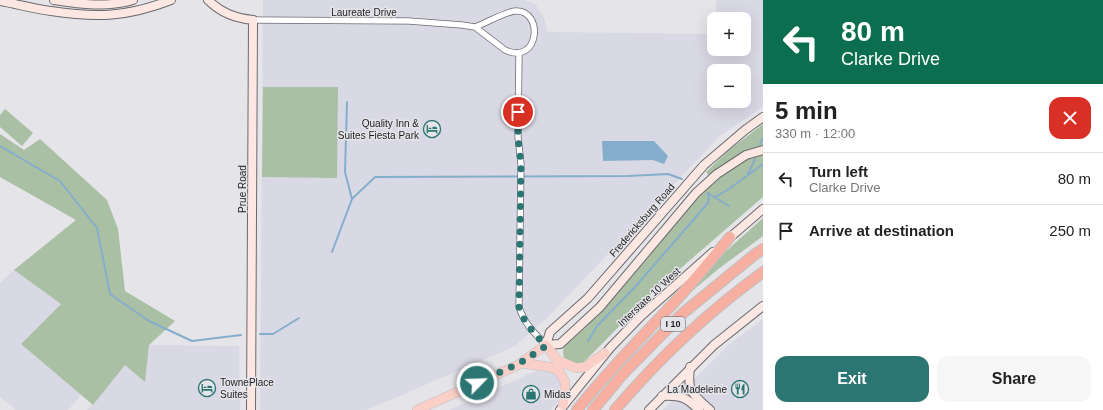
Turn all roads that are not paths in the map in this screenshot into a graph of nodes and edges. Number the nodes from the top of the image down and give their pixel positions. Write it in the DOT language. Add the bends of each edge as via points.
graph roads {
  1 [pos="22,0"];
  2 [pos="54,0"];
  3 [pos="133,0"];
  4 [pos="171,0"];
  5 [pos="208,0"];
  6 [pos="0,2"];
  7 [pos="9,2"];
  8 [pos="118,4"];
  9 [pos="72,14"];
  10 [pos="253,20"];
  11 [pos="475,28"];
  12 [pos="519,53"];
  13 [pos="763,117"];
  14 [pos="763,150"];
  15 [pos="763,209"];
  16 [pos="730,237"];
  17 [pos="763,249"];
  18 [pos="763,272"];
  19 [pos="763,306"];
  20 [pos="546,346"];
  21 [pos="606,353"];
  22 [pos="557,360"];
  23 [pos="520,363"];
  24 [pos="690,368"];
  25 [pos="559,371"];
  26 [pos="662,396"];
  27 [pos="561,408"];
  28 [pos="251,410"];
  29 [pos="417,410"];
  30 [pos="577,410"];
  31 [pos="593,410"];
  32 [pos="615,410"];
  33 [pos="649,410"];
  34 [pos="699,410"];
  35 [pos="710,410"];
  1 -- 9 [label="main road" via="67,10"];
  2 -- 8 [label="main road" via="85,4"];
  3 -- 8 [label="main road"];
  4 -- 9 [label="main road" via="112,16"];
  5 -- 10 [label="main road" via="232,16"];
  6 -- 7 [label="main road"];
  7 -- 9 [label="main road"];
  8 -- 9 [label="main road" via="109,9"];
  10 -- 11 [label="street, Laureate Drive" via="409,21"];
  10 -- 28 [label="main road, Prue Road"];
  11 -- 12 [label="street" via="505,50"];
  11 -- 12 [label="street" via="507,13 524,13 534,25 534,41 530,47"];
  12 -- 20 [label="street" via="519,307 526,324"];
  13 -- 20 [label="main road, Fredericksburg Road" via="704,165 588,298 550,332"];
  14 -- 20 [label="main road" via="746,155 701,188 600,307 560,344"];
  15 -- 16 [label="main road, Interstate 10 West"];
  16 -- 21 [label="main road, Interstate 10 West" via="641,316"];
  16 -- 30 [label="highway" via="700,274 634,343"];
  17 -- 31 [label="highway, I 10" via="682,314 623,374"];
  18 -- 32 [label="highway, I 10" via="695,326"];
  19 -- 24 [label="main road"];
  20 -- 22 [label="main road"];
  20 -- 23 [label="main road"];
  21 -- 22 [label="main road" via="584,367 576,368"];
  21 -- 27 [label="main road, Interstate 10 West"];
  22 -- 25 [label="main road"];
  23 -- 25 [label="main road" via="544,365"];
  23 -- 29 [label="main road"];
  24 -- 26 [label="main road"];
  24 -- 35 [label="main road" via="690,388"];
  25 -- 27 [label="main road" via="565,382"];
  26 -- 33 [label="main road"];
  26 -- 34 [label="main road" via="682,396"];
}
